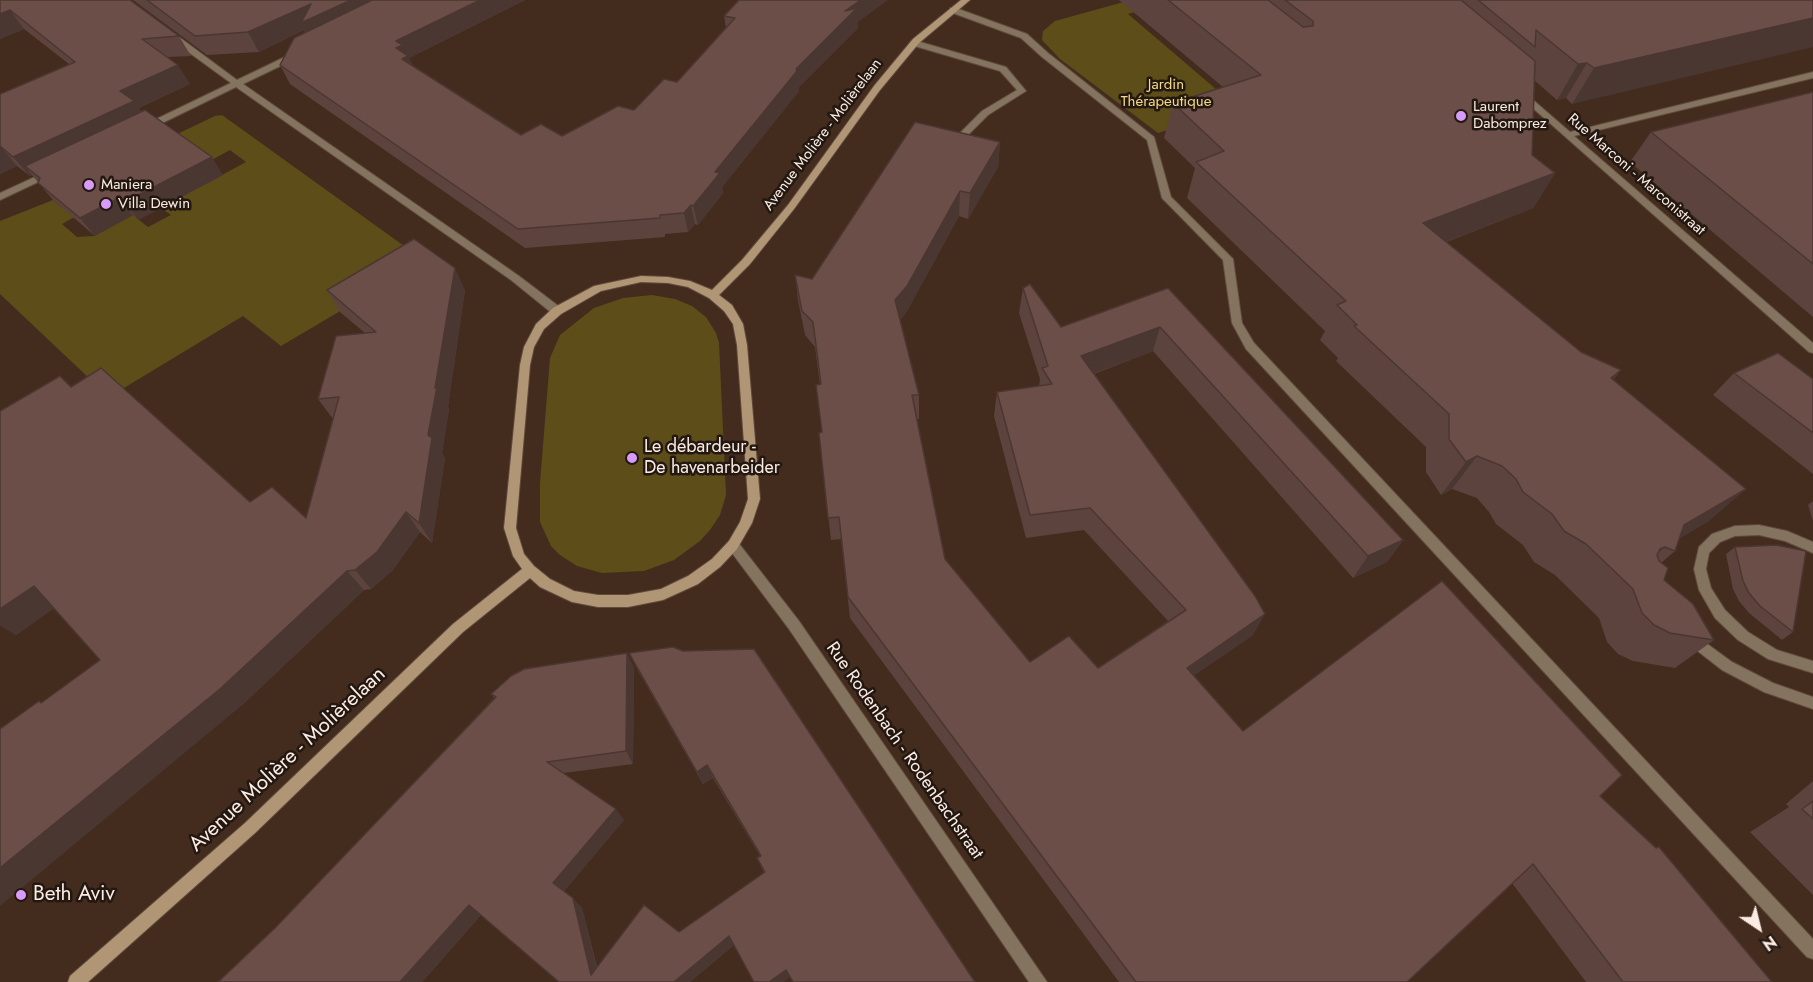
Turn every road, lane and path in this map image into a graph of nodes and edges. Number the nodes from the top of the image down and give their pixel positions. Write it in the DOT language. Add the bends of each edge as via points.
graph roads {
  1 [pos="966,0"];
  2 [pos="953,10"];
  3 [pos="161,27"];
  4 [pos="914,43"];
  5 [pos="308,50"];
  6 [pos="1813,75"];
  7 [pos="237,84"];
  8 [pos="1516,90"];
  9 [pos="137,132"];
  10 [pos="1568,135"];
  11 [pos="960,138"];
  12 [pos="63,167"];
  13 [pos="0,197"];
  14 [pos="713,295"];
  15 [pos="557,310"];
  16 [pos="1813,349"];
  17 [pos="733,545"];
  18 [pos="1813,548"];
  19 [pos="530,570"];
  20 [pos="1681,629"];
  21 [pos="1813,667"];
  22 [pos="1813,703"];
  23 [pos="1813,951"];
  24 [pos="76,982"];
  25 [pos="1039,982"];
  1 -- 2 [label="street, Avenue Molière - Molièrelaan"];
  2 -- 4 [label="street, Avenue Molière - Molièrelaan"];
  2 -- 23 [label="street" via="1024,36 1151,139 1167,198 1228,259 1237,323 1250,346"];
  3 -- 7 [label="street"];
  4 -- 11 [label="street" via="1004,69 1022,91 985,112"];
  4 -- 14 [label="street, Avenue Molière - Molièrelaan" via="791,207"];
  5 -- 7 [label="street"];
  6 -- 10 [label="street"];
  7 -- 9 [label="street"];
  7 -- 15 [label="street"];
  8 -- 10 [label="street, Rue Marconi - Marconistraat"];
  10 -- 16 [label="street, Rue Marconi - Marconistraat"];
  12 -- 13 [label="street"];
  14 -- 15 [label="street" via="690,284 641,279 598,288"];
  14 -- 17 [label="street" via="738,324 742,345 754,499 746,524"];
  15 -- 19 [label="street" via="540,327 529,347 516,453 510,528 519,556"];
  17 -- 19 [label="street" via="693,580 663,594 628,601 572,596 545,583"];
  17 -- 25 [label="street, Rue Rodenbach - Rodenbachstraat" via="800,635"];
  18 -- 21 [label="street" via="1787,536 1759,530 1735,531 1716,538 1703,551 1700,569 1705,590 1720,614 1743,636 1773,655"];
  19 -- 24 [label="street, Avenue Molière - Molièrelaan" via="458,628 250,828"];
  20 -- 22 [label="street" via="1727,666 1769,688"];
}
